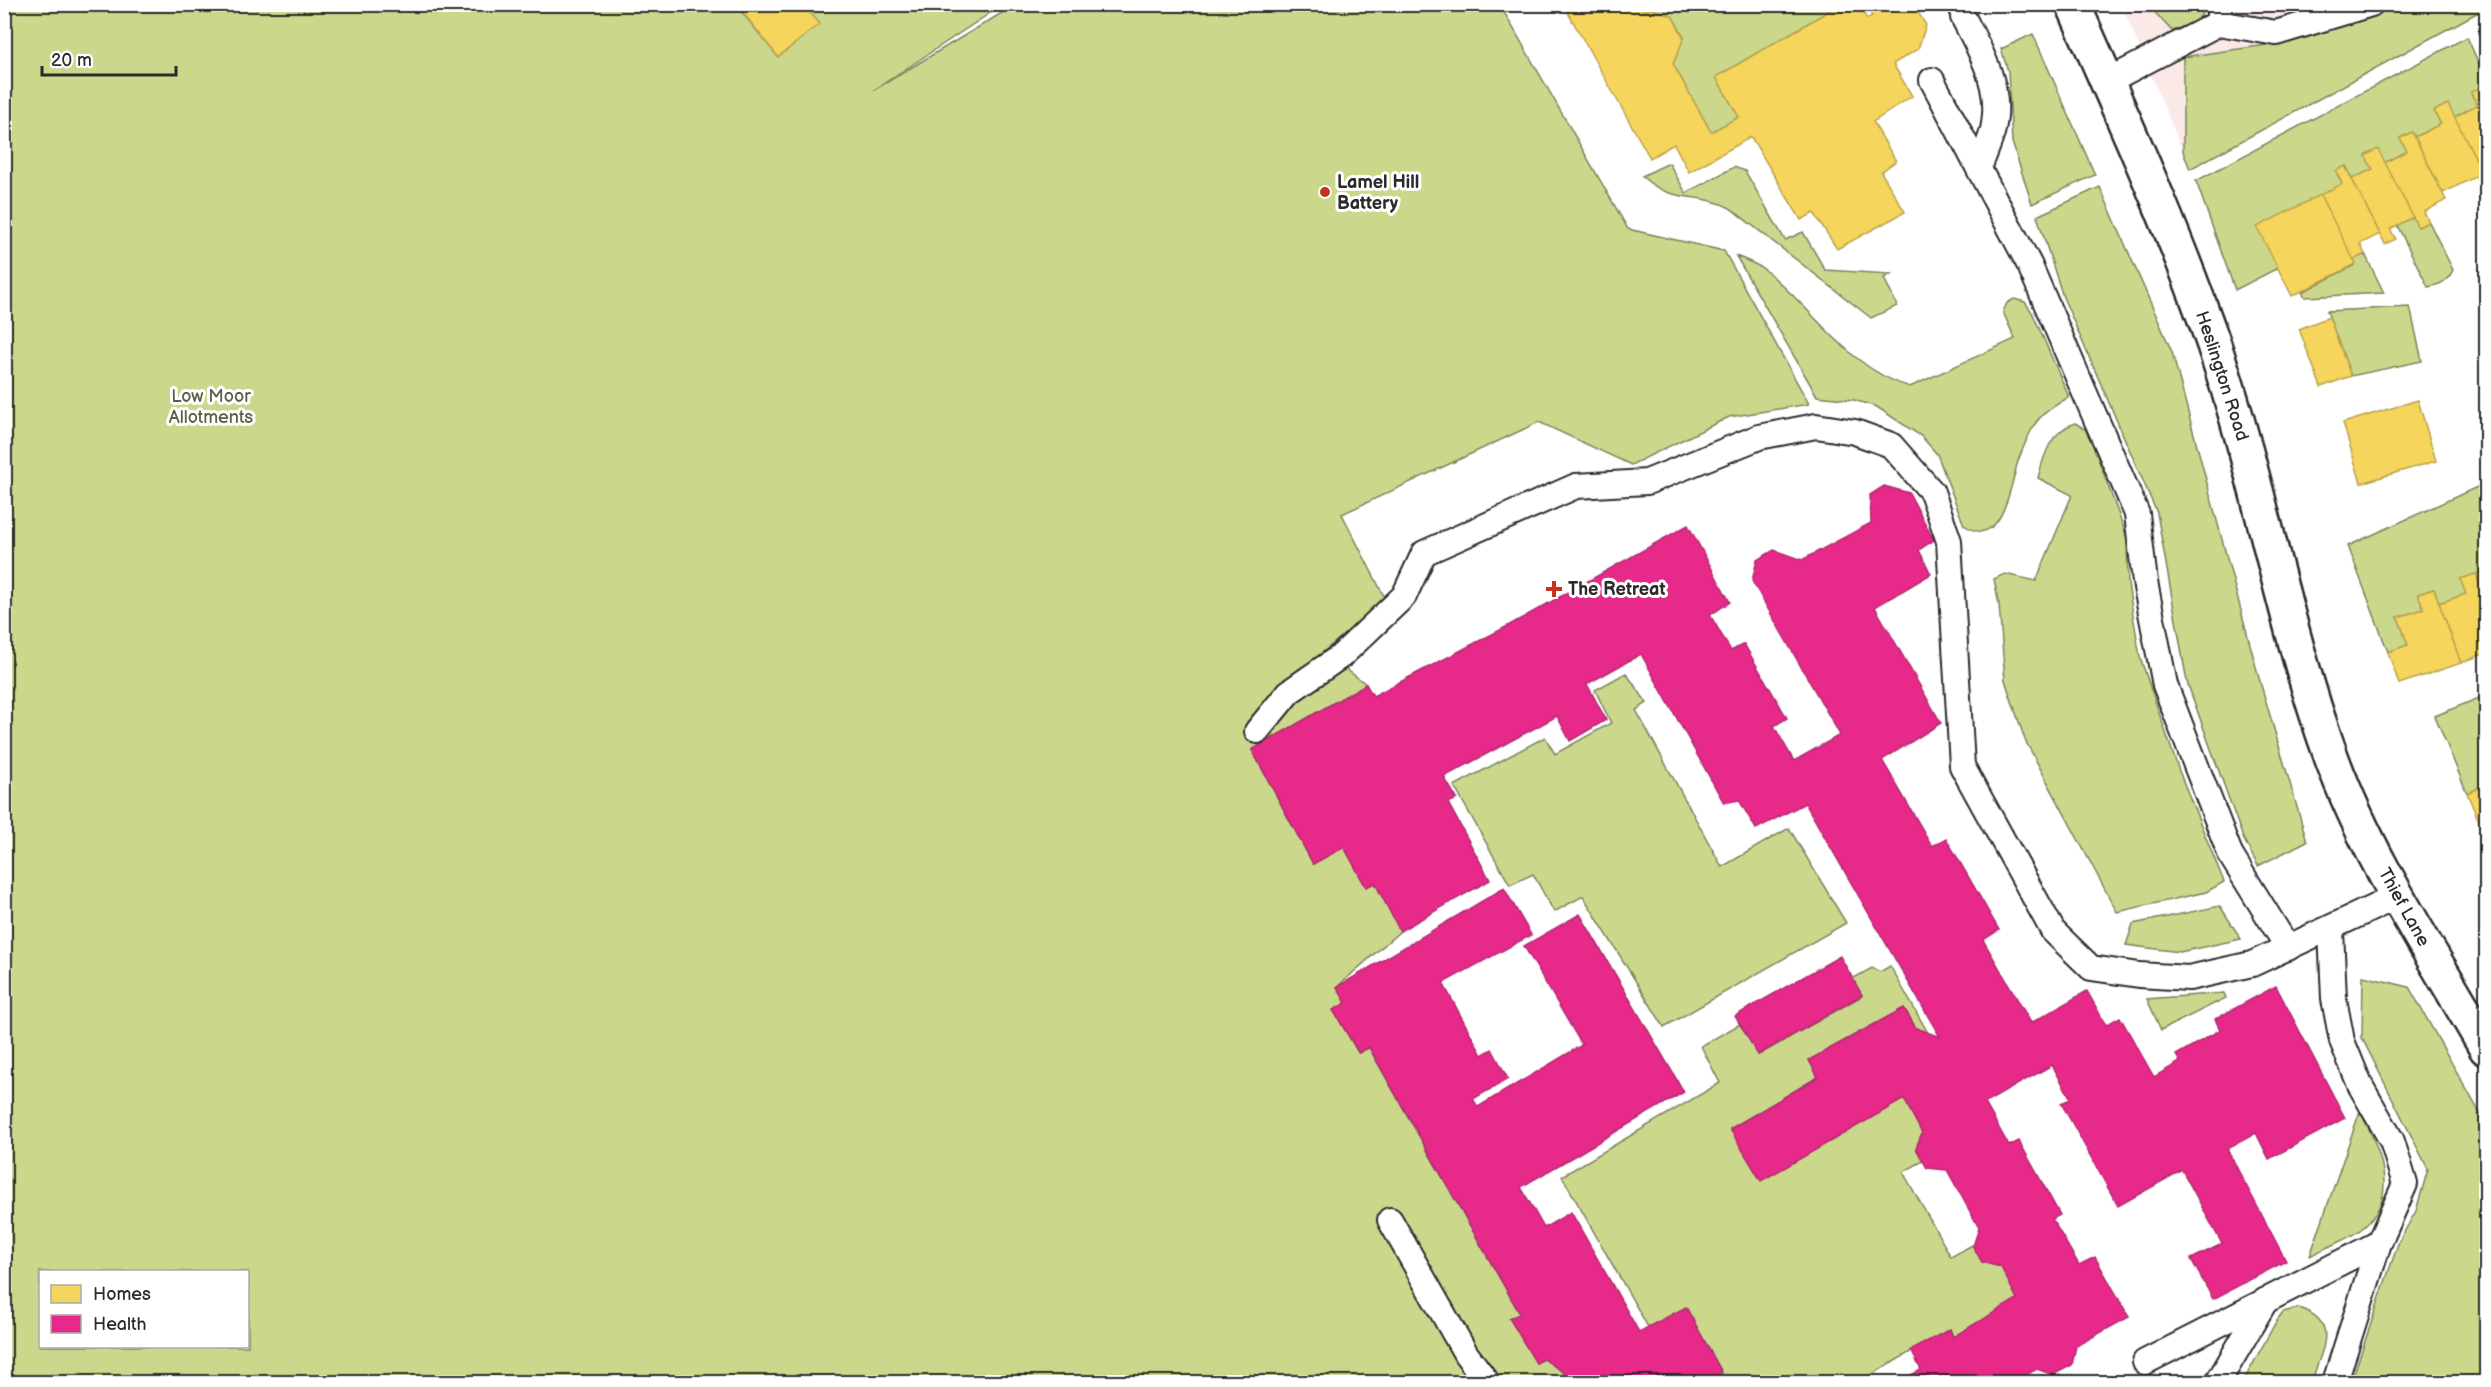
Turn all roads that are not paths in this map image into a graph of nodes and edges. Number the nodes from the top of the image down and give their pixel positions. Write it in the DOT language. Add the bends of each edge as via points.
graph roads {
  1 [pos="2073,4"];
  2 [pos="2372,4"];
  3 [pos="2219,14"];
  4 [pos="1963,17"];
  5 [pos="1932,80"];
  6 [pos="2106,82"];
  7 [pos="1979,168"];
  8 [pos="1257,731"];
  9 [pos="2333,760"];
  10 [pos="2396,897"];
  11 [pos="2331,929"];
  12 [pos="2288,948"];
  13 [pos="2487,1048"];
  14 [pos="1390,1220"];
  15 [pos="2379,1243"];
  16 [pos="2266,1300"];
  17 [pos="2145,1362"];
  18 [pos="1487,1383"];
  19 [pos="2218,1383"];
  20 [pos="2335,1383"];
  1 -- 6 [label="street, Heslington Road"];
  2 -- 3 [label="lane" via="2276,33"];
  3 -- 6 [label="lane"];
  4 -- 7 [label="lane" via="1985,62 1995,94 1994,124"];
  5 -- 7 [label="lane"];
  6 -- 9 [label="street, Heslington Road" via="2214,344 2307,682"];
  7 -- 12 [label="lane" via="2030,266 2137,514 2145,582 2165,685 2201,782 2231,856"];
  8 -- 12 [label="lane" via="1289,692 1341,656 1404,596 1424,554 1576,486 1647,482 1759,437 1816,426 1855,432 1891,445 1932,492 1949,542 1962,766 2053,931 2091,968 2139,975 2189,978 2252,964"];
  9 -- 10 [label="street, Thief Lane"];
  10 -- 11 [label="lane"];
  10 -- 13 [label="street, Thief Lane"];
  11 -- 12 [label="lane"];
  11 -- 15 [label="lane" via="2334,999 2342,1041 2392,1142 2405,1184"];
  14 -- 18 [label="lane" via="1466,1354"];
  15 -- 16 [label="lane"];
  15 -- 20 [label="lane"];
  16 -- 17 [label="lane"];
  16 -- 19 [label="lane"];
}
